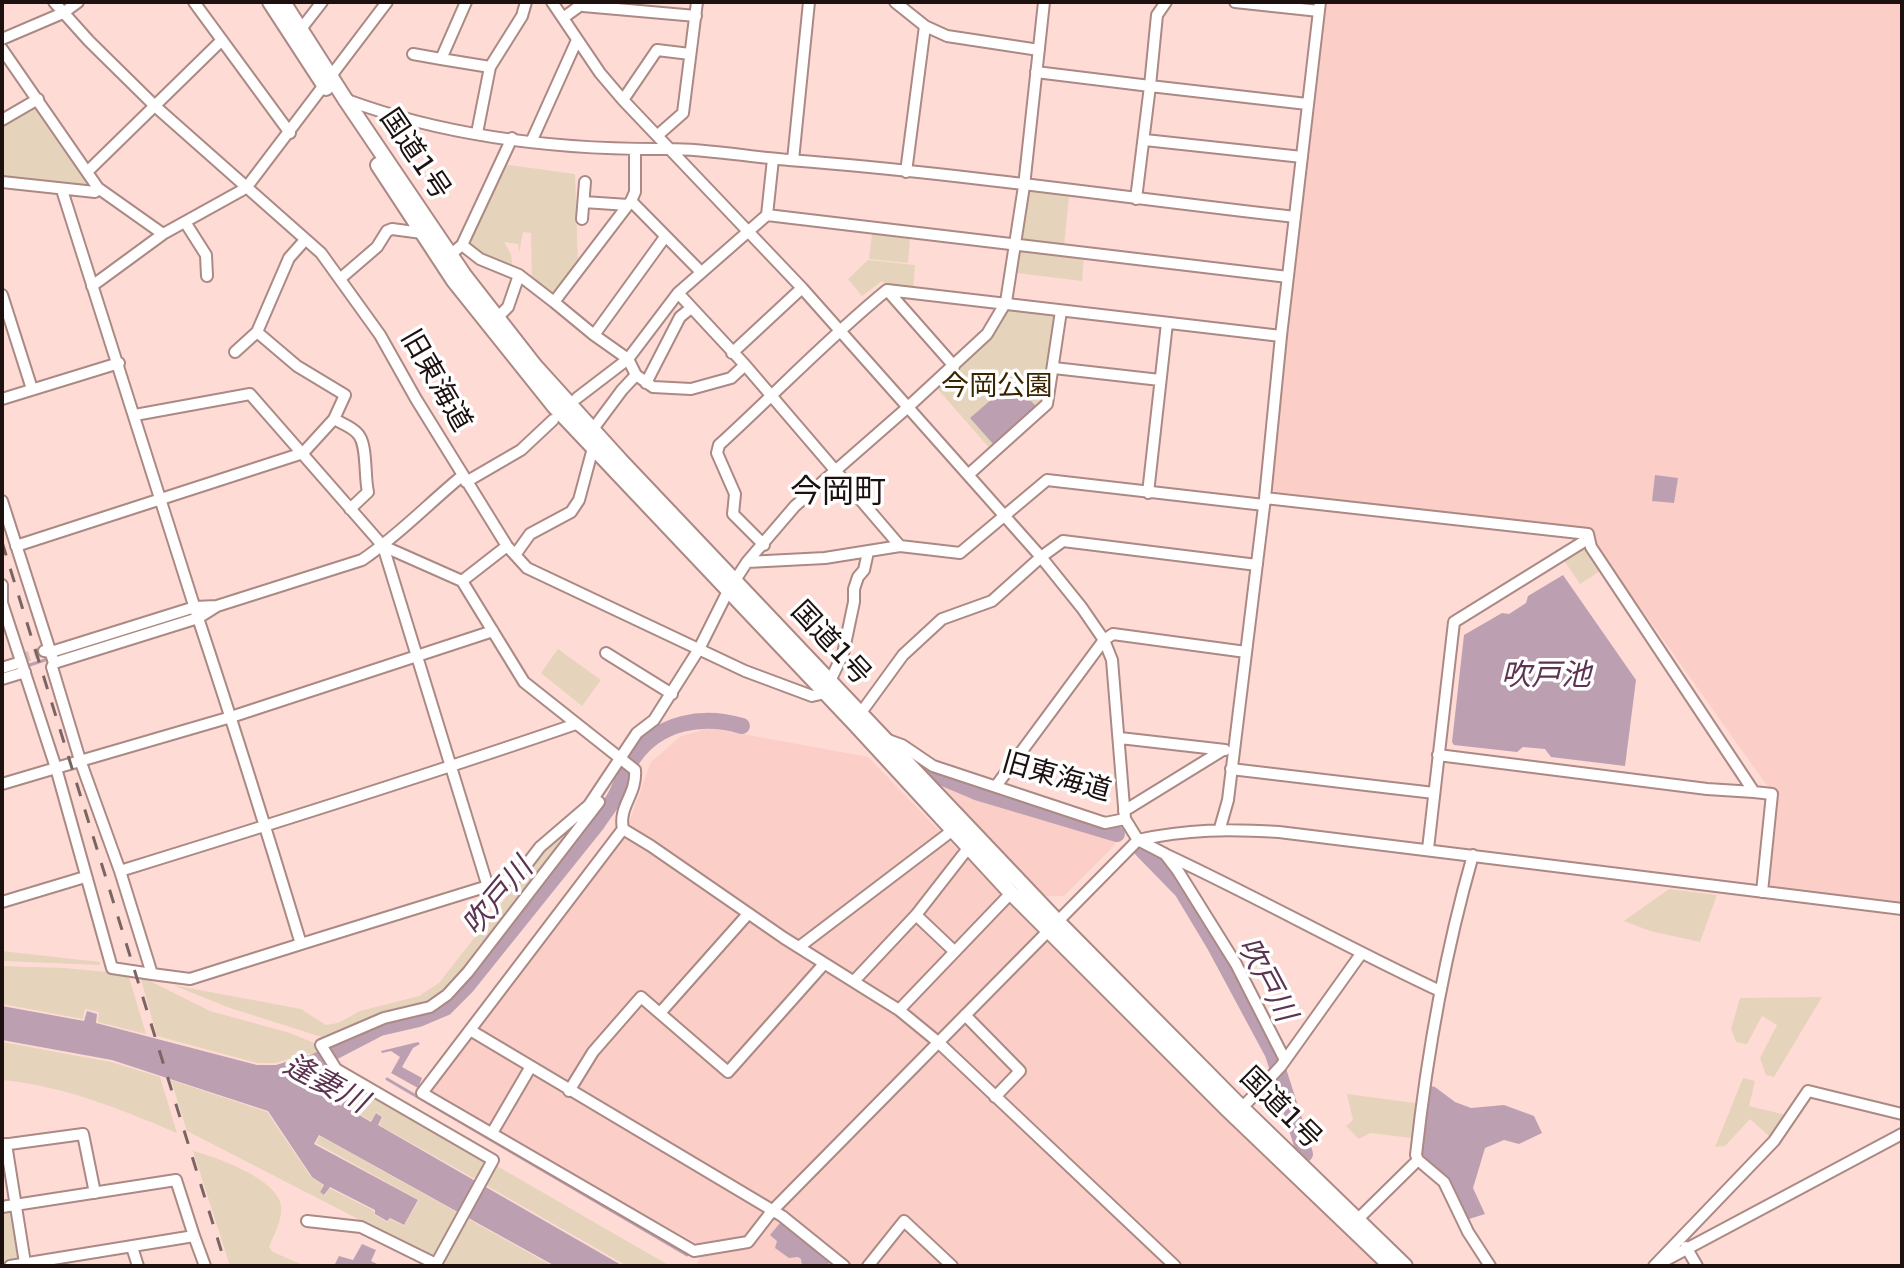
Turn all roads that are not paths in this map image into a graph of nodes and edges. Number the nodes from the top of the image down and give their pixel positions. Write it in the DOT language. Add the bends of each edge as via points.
graph roads {
  1 [pos="54,2"];
  2 [pos="78,2"];
  3 [pos="194,2"];
  4 [pos="270,2"];
  5 [pos="283,2"];
  6 [pos="322,2"];
  7 [pos="387,2"];
  8 [pos="466,2"];
  9 [pos="526,2"];
  10 [pos="552,2"];
  11 [pos="697,2"];
  12 [pos="809,2"];
  13 [pos="1044,2"];
  14 [pos="1166,2"];
  15 [pos="1235,2"];
  16 [pos="897,3"];
  17 [pos="584,4"];
  18 [pos="1320,6"];
  19 [pos="63,13"];
  20 [pos="696,16"];
  21 [pos="563,18"];
  22 [pos="925,26"];
  23 [pos="301,29"];
  24 [pos="2,39"];
  25 [pos="222,40"];
  26 [pos="577,40"];
  27 [pos="2,49"];
  28 [pos="1039,50"];
  29 [pos="413,54"];
  30 [pos="690,54"];
  31 [pos="441,59"];
  32 [pos="490,67"];
  33 [pos="1036,72"];
  34 [pos="328,81"];
  35 [pos="1150,86"];
  36 [pos="38,99"];
  37 [pos="345,99"];
  38 [pos="623,100"];
  39 [pos="1307,104"];
  40 [pos="156,107"];
  41 [pos="2,120"];
  42 [pos="290,133"];
  43 [pos="477,133"];
  44 [pos="658,135"];
  45 [pos="512,138"];
  46 [pos="532,140"];
  47 [pos="1145,140"];
  48 [pos="670,149"];
  49 [pos="635,150"];
  50 [pos="1302,157"];
  51 [pos="773,159"];
  52 [pos="793,160"];
  53 [pos="87,172"];
  54 [pos="906,172"];
  55 [pos="2,182"];
  56 [pos="585,182"];
  57 [pos="1024,186"];
  58 [pos="98,188"];
  59 [pos="246,188"];
  60 [pos="62,190"];
  61 [pos="1136,199"];
  62 [pos="584,202"];
  63 [pos="630,203"];
  64 [pos="767,215"];
  65 [pos="1295,217"];
  66 [pos="582,219"];
  67 [pos="185,222"];
  68 [pos="748,232"];
  69 [pos="422,233"];
  70 [pos="163,234"];
  71 [pos="665,237"];
  72 [pos="305,240"];
  73 [pos="1016,245"];
  74 [pos="456,250"];
  75 [pos="701,272"];
  76 [pos="519,275"];
  77 [pos="207,276"];
  78 [pos="1288,277"];
  79 [pos="341,278"];
  80 [pos="92,286"];
  81 [pos="802,288"];
  82 [pos="887,290"];
  83 [pos="678,293"];
  84 [pos="2,295"];
  85 [pos="554,302"];
  86 [pos="1006,302"];
  87 [pos="691,308"];
  88 [pos="1061,311"];
  89 [pos="497,318"];
  90 [pos="1167,323"];
  91 [pos="838,330"];
  92 [pos="257,332"];
  93 [pos="594,335"];
  94 [pos="1281,336"];
  95 [pos="235,352"];
  96 [pos="732,353"];
  97 [pos="628,359"];
  98 [pos="119,363"];
  99 [pos="745,365"];
  100 [pos="954,366"];
  101 [pos="1054,368"];
  102 [pos="636,375"];
  103 [pos="1160,380"];
  104 [pos="646,383"];
  105 [pos="32,389"];
  106 [pos="772,397"];
  107 [pos="577,398"];
  108 [pos="2,399"];
  109 [pos="907,408"];
  110 [pos="135,415"];
  111 [pos="334,419"];
  112 [pos="553,420"];
  113 [pos="593,429"];
  114 [pos="593,448"];
  115 [pos="303,453"];
  116 [pos="836,471"];
  117 [pos="968,475"];
  118 [pos="464,479"];
  119 [pos="1148,493"];
  120 [pos="162,500"];
  121 [pos="2,501"];
  122 [pos="1265,502"];
  123 [pos="350,509"];
  124 [pos="1003,515"];
  125 [pos="1588,534"];
  126 [pos="764,545"];
  127 [pos="16,546"];
  128 [pos="383,546"];
  129 [pos="507,546"];
  130 [pos="900,546"];
  131 [pos="868,552"];
  132 [pos="515,555"];
  133 [pos="1041,557"];
  134 [pos="747,562"];
  135 [pos="1257,565"];
  136 [pos="462,581"];
  137 [pos="2,585"];
  138 [pos="731,586"];
  139 [pos="196,612"];
  140 [pos="493,631"];
  141 [pos="1104,640"];
  142 [pos="699,649"];
  143 [pos="1246,652"];
  144 [pos="606,653"];
  145 [pos="416,654"];
  146 [pos="50,655"];
  147 [pos="20,659"];
  148 [pos="2,668"];
  149 [pos="25,672"];
  150 [pos="2,679"];
  151 [pos="827,688"];
  152 [pos="672,694"];
  153 [pos="860,714"];
  154 [pos="231,717"];
  155 [pos="576,724"];
  156 [pos="881,737"];
  157 [pos="1120,738"];
  158 [pos="1228,750"];
  159 [pos="1438,755"];
  160 [pos="619,757"];
  161 [pos="80,760"];
  162 [pos="451,767"];
  163 [pos="56,768"];
  164 [pos="1231,769"];
  165 [pos="2,784"];
  166 [pos="996,786"];
  167 [pos="1754,792"];
  168 [pos="1434,793"];
  169 [pos="1125,815"];
  170 [pos="265,826"];
  171 [pos="1220,828"];
  172 [pos="623,829"];
  173 [pos="953,830"];
  174 [pos="1138,840"];
  175 [pos="969,847"];
  176 [pos="1428,849"];
  177 [pos="1165,854"];
  178 [pos="1473,855"];
  179 [pos="120,871"];
  180 [pos="85,877"];
  181 [pos="488,887"];
  182 [pos="1762,892"];
  183 [pos="1011,893"];
  184 [pos="2,902"];
  185 [pos="1902,909"];
  186 [pos="748,914"];
  187 [pos="916,915"];
  188 [pos="1053,925"];
  189 [pos="301,944"];
  190 [pos="799,947"];
  191 [pos="954,951"];
  192 [pos="1361,954"];
  193 [pos="823,965"];
  194 [pos="152,974"];
  195 [pos="854,981"];
  196 [pos="1440,991"];
  197 [pos="899,1010"];
  198 [pos="660,1013"];
  199 [pos="965,1015"];
  200 [pos="470,1030"];
  201 [pos="938,1042"];
  202 [pos="1280,1066"];
  203 [pos="530,1068"];
  204 [pos="569,1091"];
  205 [pos="995,1097"];
  206 [pos="1242,1108"];
  207 [pos="1902,1114"];
  208 [pos="492,1133"];
  209 [pos="1902,1134"];
  210 [pos="4,1145"];
  211 [pos="1418,1160"];
  212 [pos="95,1193"];
  213 [pos="16,1205"];
  214 [pos="2,1207"];
  215 [pos="772,1211"];
  216 [pos="1705,1213"];
  217 [pos="1358,1219"];
  218 [pos="307,1221"];
  219 [pos="1715,1232"];
  220 [pos="194,1236"];
  221 [pos="132,1247"];
  222 [pos="1686,1247"];
  223 [pos="25,1263"];
  224 [pos="436,1265"];
  225 [pos="10,1266"];
  226 [pos="138,1266"];
  227 [pos="205,1266"];
  228 [pos="844,1266"];
  229 [pos="868,1266"];
  230 [pos="952,1266"];
  231 [pos="1175,1266"];
  232 [pos="1391,1266"];
  233 [pos="1405,1266"];
  234 [pos="1490,1266"];
  235 [pos="1654,1266"];
  236 [pos="1697,1266"];
  1 -- 19 [label="street, 旧東海道"];
  2 -- 19 [label="street"];
  3 -- 25 [label="street"];
  4 -- 34 [label="highway, 国道1号"];
  5 -- 23 [label="highway, 国道1号"];
  6 -- 23 [label="street"];
  7 -- 34 [label="street"];
  8 -- 31 [label="street"];
  9 -- 32 [label="street"];
  10 -- 21 [label="street"];
  11 -- 20 [label="street"];
  12 -- 52 [label="street"];
  13 -- 28 [label="street"];
  14 -- 35 [label="street" via="1157,15"];
  15 -- 18 [label="street"];
  16 -- 22 [label="street"];
  17 -- 20 [label="street"];
  17 -- 21 [label="street"];
  18 -- 39 [label="street"];
  19 -- 24 [label="street"];
  19 -- 40 [label="street, 旧東海道"];
  20 -- 30 [label="street"];
  21 -- 26 [label="street"];
  22 -- 28 [label="street" via="947,36"];
  22 -- 54 [label="street"];
  23 -- 34 [label="highway, 国道1号"];
  25 -- 40 [label="street"];
  25 -- 42 [label="street"];
  26 -- 38 [label="street"];
  26 -- 46 [label="street"];
  27 -- 36 [label="street"];
  28 -- 33 [label="street"];
  29 -- 31 [label="street"];
  30 -- 38 [label="street" via="657,50"];
  30 -- 44 [label="street" via="683,113"];
  31 -- 32 [label="street"];
  32 -- 43 [label="street"];
  33 -- 35 [label="street"];
  33 -- 57 [label="street"];
  34 -- 37 [label="highway, 国道1号"];
  34 -- 42 [label="street"];
  34 -- 69 [label="highway, 国道1号"];
  35 -- 39 [label="street"];
  35 -- 47 [label="street"];
  36 -- 41 [label="street"];
  36 -- 53 [label="street"];
  37 -- 43 [label="street" via="383,113"];
  37 -- 74 [label="highway, 国道1号"];
  38 -- 44 [label="street"];
  39 -- 50 [label="street"];
  40 -- 53 [label="street"];
  40 -- 59 [label="street, 旧東海道"];
  42 -- 59 [label="street"];
  43 -- 45 [label="street"];
  44 -- 48 [label="street"];
  45 -- 46 [label="street"];
  45 -- 74 [label="street"];
  46 -- 49 [label="street"];
  47 -- 50 [label="street"];
  47 -- 61 [label="street"];
  48 -- 49 [label="street"];
  48 -- 51 [label="street"];
  48 -- 68 [label="street"];
  49 -- 63 [label="street"];
  50 -- 65 [label="street"];
  51 -- 52 [label="street"];
  51 -- 64 [label="street"];
  52 -- 54 [label="street"];
  53 -- 58 [label="street"];
  54 -- 57 [label="street"];
  55 -- 60 [label="street"];
  56 -- 62 [label="street"];
  57 -- 61 [label="street"];
  57 -- 73 [label="street"];
  58 -- 60 [label="street"];
  58 -- 70 [label="street"];
  59 -- 67 [label="street"];
  59 -- 72 [label="street, 旧東海道"];
  60 -- 80 [label="street"];
  61 -- 65 [label="street"];
  62 -- 63 [label="street"];
  62 -- 66 [label="street"];
  63 -- 71 [label="street"];
  63 -- 85 [label="street"];
  64 -- 68 [label="street"];
  64 -- 73 [label="street"];
  65 -- 78 [label="street"];
  67 -- 70 [label="street"];
  67 -- 77 [label="street" via="206,255"];
  68 -- 75 [label="street"];
  68 -- 81 [label="street"];
  69 -- 79 [label="street" via="387,231 377,247"];
  69 -- 114 [label="highway, 国道1号" via="454,281"];
  70 -- 80 [label="street"];
  71 -- 75 [label="street"];
  71 -- 93 [label="street"];
  72 -- 79 [label="street, 旧東海道"];
  72 -- 92 [label="street" via="289,258"];
  73 -- 78 [label="street"];
  73 -- 86 [label="street"];
  74 -- 76 [label="street"];
  74 -- 89 [label="highway, 国道1号"];
  75 -- 83 [label="street"];
  76 -- 85 [label="street"];
  76 -- 89 [label="street" via="508,307"];
  78 -- 94 [label="street"];
  79 -- 118 [label="street, 旧東海道"];
  80 -- 98 [label="street"];
  81 -- 91 [label="street"];
  81 -- 96 [label="street"];
  82 -- 86 [label="street"];
  82 -- 91 [label="street"];
  82 -- 100 [label="street"];
  83 -- 87 [label="street"];
  83 -- 97 [label="street"];
  84 -- 105 [label="street"];
  85 -- 93 [label="street"];
  86 -- 88 [label="street"];
  86 -- 100 [label="street" via="987,334"];
  87 -- 96 [label="street"];
  87 -- 104 [label="street" via="680,317"];
  88 -- 90 [label="street"];
  88 -- 101 [label="street"];
  89 -- 113 [label="highway, 国道1号"];
  90 -- 94 [label="street"];
  90 -- 103 [label="street"];
  91 -- 106 [label="street"];
  91 -- 109 [label="street"];
  92 -- 95 [label="street"];
  92 -- 111 [label="street" via="297,366 345,395"];
  93 -- 97 [label="street"];
  94 -- 122 [label="street"];
  96 -- 99 [label="street"];
  97 -- 102 [label="street"];
  97 -- 107 [label="street"];
  98 -- 105 [label="street"];
  98 -- 110 [label="street"];
  99 -- 104 [label="street" via="731,378 691,389"];
  99 -- 106 [label="street"];
  100 -- 109 [label="street"];
  101 -- 103 [label="street"];
  101 -- 117 [label="street" via="1047,404"];
  102 -- 104 [label="street"];
  102 -- 113 [label="street"];
  103 -- 119 [label="street"];
  105 -- 108 [label="street"];
  106 -- 116 [label="street"];
  106 -- 126 [label="street" via="719,445 717,453 735,494 733,514"];
  109 -- 116 [label="street"];
  109 -- 117 [label="street"];
  110 -- 115 [label="street" via="250,394"];
  110 -- 120 [label="street"];
  111 -- 115 [label="street"];
  111 -- 123 [label="street" via="359,434 364,448 368,492"];
  112 -- 118 [label="street" via="521,450"];
  113 -- 138 [label="highway, 国道1号"];
  114 -- 132 [label="street" via="571,512 530,534"];
  114 -- 138 [label="highway, 国道1号"];
  115 -- 120 [label="street"];
  115 -- 123 [label="street"];
  116 -- 126 [label="street" via="795,506"];
  116 -- 130 [label="street"];
  117 -- 124 [label="street"];
  118 -- 128 [label="street" via="422,508"];
  118 -- 129 [label="street, 旧東海道"];
  119 -- 122 [label="street"];
  119 -- 124 [label="street" via="1047,480"];
  120 -- 127 [label="street"];
  120 -- 139 [label="street"];
  121 -- 127 [label="street"];
  122 -- 125 [label="street"];
  122 -- 135 [label="street"];
  123 -- 128 [label="street"];
  124 -- 130 [label="street" via="960,553"];
  124 -- 133 [label="street"];
  125 -- 159 [label="street" via="1454,622"];
  125 -- 167 [label="street" via="1591,547"];
  126 -- 134 [label="street"];
  127 -- 146 [label="street"];
  128 -- 136 [label="street"];
  128 -- 139 [label="street" via="362,560"];
  128 -- 145 [label="street"];
  129 -- 132 [label="street, 旧東海道"];
  129 -- 136 [label="street"];
  130 -- 131 [label="street"];
  131 -- 134 [label="street"];
  131 -- 151 [label="street" via="854,589 843,654"];
  132 -- 142 [label="street, 旧東海道" via="546,579"];
  133 -- 135 [label="street" via="1063,541"];
  133 -- 141 [label="street"];
  133 -- 153 [label="street" via="992,601 942,619 903,655"];
  134 -- 138 [label="street"];
  135 -- 143 [label="street"];
  136 -- 140 [label="street"];
  137 -- 147 [label="street" via="2,603"];
  138 -- 142 [label="street"];
  138 -- 151 [label="highway, 国道1号"];
  139 -- 146 [label="street"];
  139 -- 154 [label="street"];
  140 -- 145 [label="street"];
  140 -- 155 [label="street" via="524,682"];
  141 -- 143 [label="street" via="1113,634"];
  141 -- 157 [label="street" via="1114,671"];
  141 -- 166 [label="street"];
  142 -- 151 [label="street, 旧東海道" via="812,696"];
  142 -- 152 [label="street"];
  143 -- 158 [label="street"];
  144 -- 152 [label="street"];
  145 -- 154 [label="street"];
  145 -- 162 [label="street"];
  146 -- 161 [label="street"];
  147 -- 148 [label="street"];
  147 -- 149 [label="street"];
  149 -- 150 [label="street"];
  149 -- 163 [label="street"];
  151 -- 153 [label="highway, 国道1号"];
  151 -- 173 [label="highway, 国道1号"];
  152 -- 160 [label="street"];
  153 -- 156 [label="highway, 国道1号"];
  154 -- 161 [label="street"];
  154 -- 170 [label="street"];
  155 -- 160 [label="street"];
  155 -- 162 [label="street"];
  156 -- 166 [label="street, 旧東海道" via="933,766"];
  156 -- 188 [label="highway, 国道1号"];
  157 -- 158 [label="street"];
  157 -- 169 [label="street"];
  158 -- 164 [label="street"];
  158 -- 169 [label="street"];
  159 -- 167 [label="street"];
  159 -- 168 [label="street"];
  160 -- 172 [label="street" via="635,770 636,784 620,818"];
  160 -- 181 [label="street" via="589,805 540,847 517,877"];
  160 -- 224 [label="street" via="611,781 584,823 447,995 430,1007 384,1018 321,1045 336,1069 493,1160"];
  161 -- 163 [label="street"];
  161 -- 179 [label="street"];
  162 -- 170 [label="street"];
  162 -- 181 [label="street"];
  163 -- 165 [label="street"];
  163 -- 180 [label="street"];
  164 -- 168 [label="street"];
  164 -- 171 [label="street"];
  166 -- 169 [label="street, 旧東海道" via="1105,823"];
  167 -- 182 [label="street" via="1772,794"];
  168 -- 176 [label="street"];
  169 -- 174 [label="street, 旧東海道"];
  170 -- 179 [label="street"];
  170 -- 189 [label="street"];
  171 -- 174 [label="street"];
  171 -- 176 [label="street"];
  172 -- 186 [label="street"];
  172 -- 200 [label="street"];
  173 -- 175 [label="highway, 国道1号"];
  173 -- 190 [label="street"];
  174 -- 177 [label="street"];
  174 -- 188 [label="street"];
  175 -- 183 [label="highway, 国道1号"];
  175 -- 187 [label="street"];
  176 -- 178 [label="street"];
  177 -- 192 [label="street"];
  177 -- 202 [label="street" via="1236,964"];
  178 -- 182 [label="street"];
  178 -- 196 [label="street"];
  179 -- 194 [label="street"];
  180 -- 184 [label="street"];
  180 -- 194 [label="street" via="112,968"];
  181 -- 189 [label="street"];
  182 -- 185 [label="street"];
  183 -- 188 [label="highway, 国道1号"];
  183 -- 191 [label="street"];
  186 -- 190 [label="street"];
  186 -- 198 [label="street"];
  187 -- 191 [label="street"];
  187 -- 195 [label="street"];
  188 -- 199 [label="street"];
  188 -- 206 [label="highway, 国道1号"];
  188 -- 232 [label="highway, 国道1号" via="1226,1108"];
  189 -- 194 [label="street" via="190,979"];
  190 -- 193 [label="street"];
  191 -- 197 [label="street"];
  192 -- 196 [label="street"];
  192 -- 202 [label="street"];
  193 -- 195 [label="street"];
  193 -- 198 [label="street" via="728,1072"];
  195 -- 197 [label="street"];
  196 -- 211 [label="street" via="1424,1082"];
  197 -- 201 [label="street"];
  198 -- 204 [label="street" via="641,997 593,1052"];
  199 -- 201 [label="street"];
  199 -- 205 [label="street" via="1020,1071"];
  200 -- 203 [label="street"];
  200 -- 208 [label="street" via="422,1093"];
  201 -- 205 [label="street"];
  201 -- 215 [label="street"];
  202 -- 206 [label="street"];
  203 -- 204 [label="street"];
  203 -- 208 [label="street"];
  204 -- 215 [label="street"];
  205 -- 231 [label="street"];
  206 -- 217 [label="highway, 国道1号"];
  207 -- 216 [label="street" via="1808,1091 1774,1141"];
  208 -- 215 [label="street" via="694,1251 748,1242"];
  209 -- 219 [label="street"];
  210 -- 212 [label="street" via="83,1134"];
  210 -- 213 [label="street"];
  211 -- 217 [label="street"];
  211 -- 234 [label="street" via="1444,1182"];
  212 -- 213 [label="street"];
  212 -- 220 [label="street" via="176,1180"];
  213 -- 214 [label="street"];
  213 -- 223 [label="street"];
  215 -- 228 [label="street"];
  216 -- 219 [label="street"];
  216 -- 235 [label="street"];
  217 -- 233 [label="highway, 国道1号"];
  218 -- 224 [label="street" via="361,1227"];
  219 -- 222 [label="street"];
  220 -- 221 [label="street"];
  220 -- 227 [label="street"];
  221 -- 223 [label="street"];
  221 -- 226 [label="street"];
  222 -- 235 [label="street"];
  222 -- 236 [label="street"];
  223 -- 225 [label="street"];
  229 -- 230 [label="street" via="904,1221"];
}
